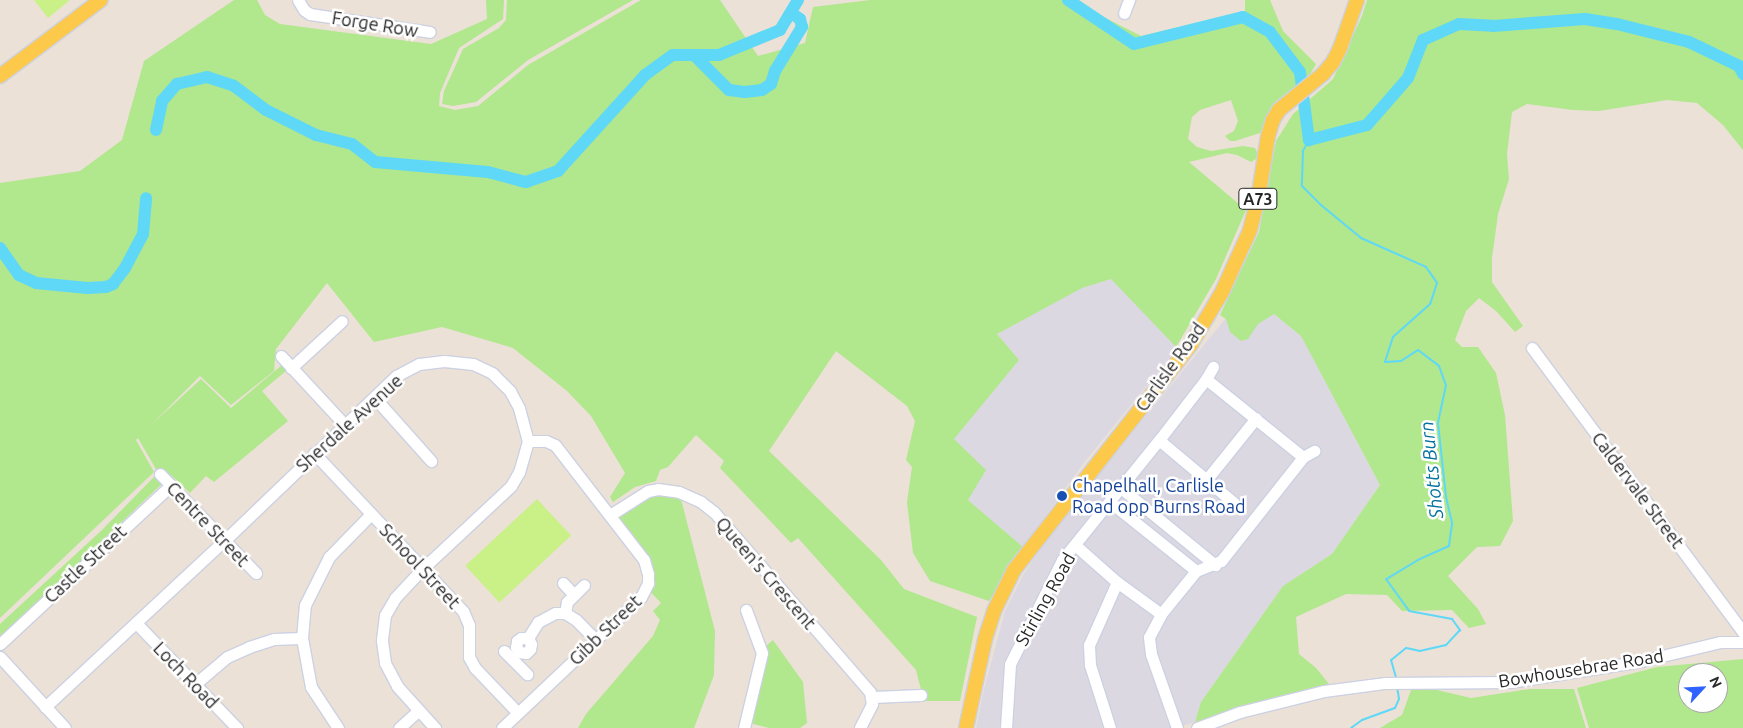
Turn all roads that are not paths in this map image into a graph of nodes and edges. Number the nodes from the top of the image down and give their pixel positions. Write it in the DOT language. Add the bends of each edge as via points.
graph roads {
  1 [pos="100,0"];
  2 [pos="298,0"];
  3 [pos="1129,0"];
  4 [pos="1357,0"];
  5 [pos="1124,13"];
  6 [pos="430,32"];
  7 [pos="0,76"];
  8 [pos="342,321"];
  9 [pos="1532,348"];
  10 [pos="280,356"];
  11 [pos="1213,367"];
  12 [pos="291,368"];
  13 [pos="1206,379"];
  14 [pos="374,397"];
  15 [pos="1256,418"];
  16 [pos="344,424"];
  17 [pos="1159,440"];
  18 [pos="528,442"];
  19 [pos="1314,451"];
  20 [pos="314,453"];
  21 [pos="1303,457"];
  22 [pos="431,461"];
  23 [pos="160,474"];
  24 [pos="1207,480"];
  25 [pos="170,485"];
  26 [pos="1121,488"];
  27 [pos="1110,502"];
  28 [pos="1234,503"];
  29 [pos="371,514"];
  30 [pos="610,515"];
  31 [pos="225,540"];
  32 [pos="1075,545"];
  33 [pos="1215,565"];
  34 [pos="422,569"];
  35 [pos="1196,572"];
  36 [pos="256,573"];
  37 [pos="1117,582"];
  38 [pos="563,583"];
  39 [pos="584,585"];
  40 [pos="574,595"];
  41 [pos="746,610"];
  42 [pos="564,613"];
  43 [pos="1161,614"];
  44 [pos="136,623"];
  45 [pos="1743,632"];
  46 [pos="302,638"];
  47 [pos="596,640"];
  48 [pos="1743,642"];
  49 [pos="0,644"];
  50 [pos="0,657"];
  51 [pos="527,674"];
  52 [pos="195,684"];
  53 [pos="921,695"];
  54 [pos="872,698"];
  55 [pos="45,707"];
  56 [pos="418,711"];
  57 [pos="518,713"];
  58 [pos="65,728"];
  59 [pos="237,728"];
  60 [pos="338,728"];
  61 [pos="399,728"];
  62 [pos="435,728"];
  63 [pos="502,728"];
  64 [pos="744,728"];
  65 [pos="860,728"];
  66 [pos="966,728"];
  67 [pos="1006,728"];
  68 [pos="1110,728"];
  69 [pos="1178,728"];
  70 [pos="1197,728"];
  1 -- 7 [label="main road"];
  2 -- 6 [label="street, Forge Row" via="310,14"];
  3 -- 5 [label="street"];
  4 -- 66 [label="main road, Carlisle Road / A73" via="1340,48 1323,74 1286,104 1273,120 1250,230 1222,292 1191,344 1010,577 985,639"];
  8 -- 12 [label="street"];
  9 -- 45 [label="street, Caldervale Street"];
  10 -- 12 [label="street"];
  11 -- 13 [label="street, Stirling Road"];
  12 -- 16 [label="street"];
  13 -- 15 [label="street"];
  13 -- 17 [label="street, Stirling Road"];
  14 -- 16 [label="street, Sherdale Avenue"];
  14 -- 18 [label="street, Sherdale Avenue" via="396,376 419,364 444,361 473,364 492,373 510,391 519,408"];
  14 -- 22 [label="street"];
  15 -- 21 [label="street"];
  15 -- 24 [label="street"];
  16 -- 20 [label="street, Sherdale Avenue"];
  17 -- 24 [label="street"];
  17 -- 26 [label="street, Stirling Road"];
  18 -- 30 [label="street, Gibb Street" via="546,441 555,445"];
  18 -- 34 [label="street" via="519,472 510,486"];
  19 -- 21 [label="street"];
  20 -- 29 [label="street, School Street"];
  20 -- 31 [label="street, Sherdale Avenue"];
  21 -- 33 [label="street"];
  23 -- 25 [label="street, Centre Street"];
  24 -- 28 [label="street"];
  25 -- 31 [label="street, Centre Street"];
  25 -- 49 [label="street, Castle Street"];
  26 -- 27 [label="street, Stirling Road"];
  26 -- 33 [label="street"];
  27 -- 32 [label="street, Stirling Road"];
  27 -- 35 [label="street"];
  29 -- 34 [label="street, School Street"];
  29 -- 46 [label="street" via="330,557 305,605"];
  30 -- 47 [label="street, Gibb Street" via="644,560 648,583 642,597"];
  30 -- 54 [label="street, Queen's Crescent" via="648,491 658,489 676,491 701,502 714,512"];
  31 -- 36 [label="street, Centre Street"];
  31 -- 44 [label="street, Sherdale Avenue"];
  32 -- 37 [label="street"];
  32 -- 67 [label="street, Stirling Road" via="1062,560 1010,664"];
  33 -- 35 [label="street"];
  34 -- 56 [label="street" via="395,598 385,616 382,641 385,663 397,686"];
  34 -- 57 [label="street, School Street" via="463,611 469,625 469,657 475,668"];
  35 -- 43 [label="street"];
  37 -- 43 [label="street"];
  37 -- 68 [label="street" via="1089,645 1090,665"];
  38 -- 40 [label="street"];
  39 -- 40 [label="street"];
  40 -- 42 [label="street" via="567,602"];
  41 -- 64 [label="street" via="762,653"];
  42 -- 47 [label="street"];
  42 -- 51 [label="street" via="543,618 528,638 530,649 524,653 511,653"];
  43 -- 69 [label="street" via="1149,637 1151,654"];
  44 -- 52 [label="street, Loch Road"];
  44 -- 55 [label="street, Sherdale Avenue"];
  46 -- 52 [label="street" via="274,639 249,647 227,657"];
  46 -- 60 [label="street" via="311,687"];
  47 -- 57 [label="street, Gibb Street"];
  48 -- 70 [label="street, Bowhousebrae Road" via="1720,642 1642,661 1510,682 1418,681 1324,690 1240,712"];
  50 -- 55 [label="street"];
  52 -- 59 [label="street, Loch Road"];
  53 -- 54 [label="street"];
  54 -- 65 [label="street"];
  55 -- 58 [label="street"];
  56 -- 61 [label="street"];
  56 -- 62 [label="street"];
  57 -- 63 [label="street, Gibb Street"];
}
